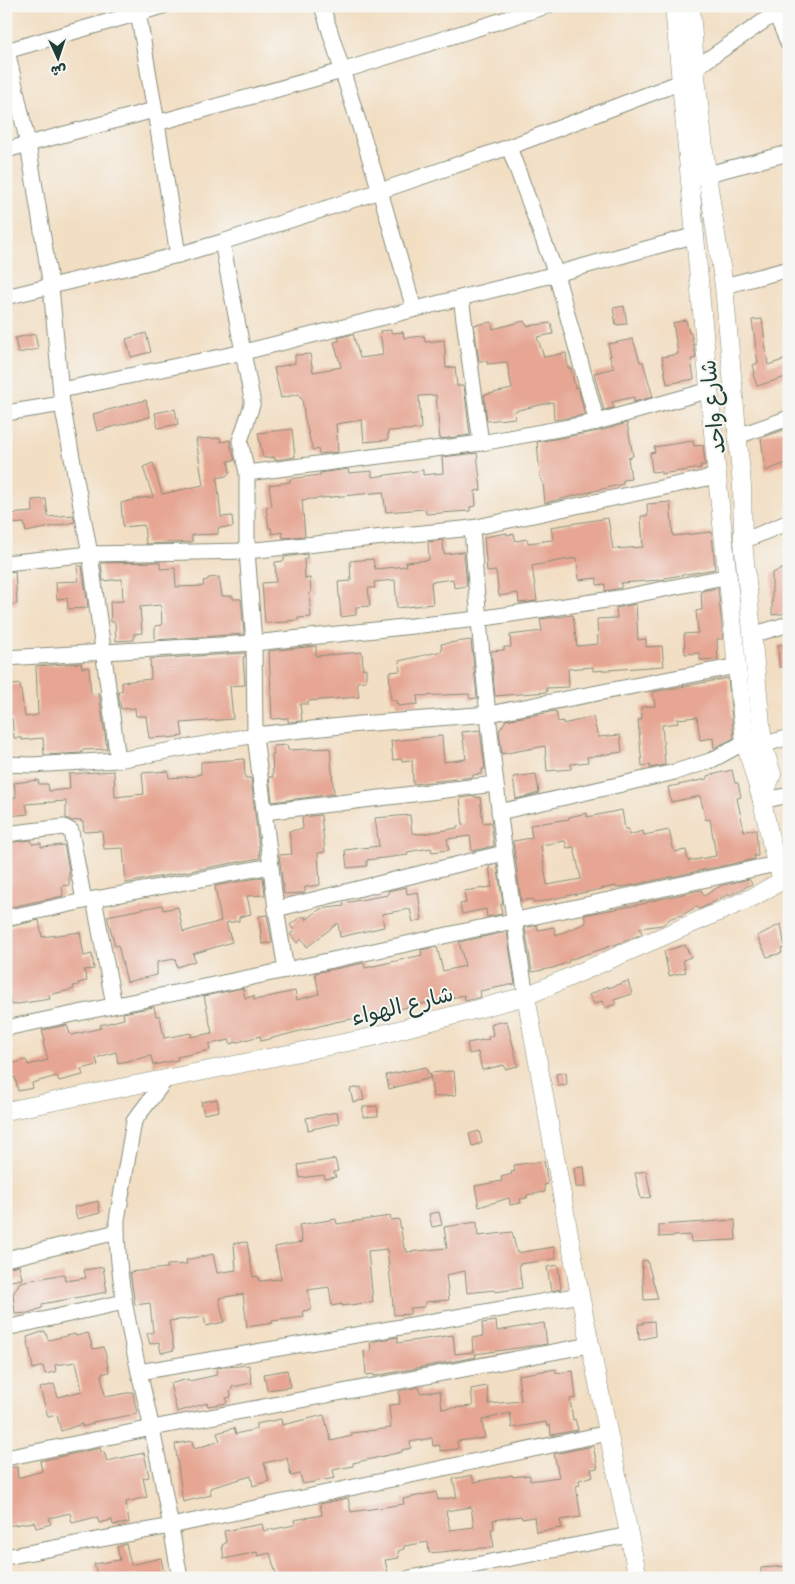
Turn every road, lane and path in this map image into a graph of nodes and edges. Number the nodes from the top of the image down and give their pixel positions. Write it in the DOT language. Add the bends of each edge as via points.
graph roads {
  1 [pos="163,6"];
  2 [pos="322,6"];
  3 [pos="547,6"];
  4 [pos="674,6"];
  5 [pos="691,6"];
  6 [pos="138,10"];
  7 [pos="781,10"];
  8 [pos="789,45"];
  9 [pos="7,50"];
  10 [pos="695,68"];
  11 [pos="342,71"];
  12 [pos="681,82"];
  13 [pos="156,116"];
  14 [pos="28,144"];
  15 [pos="509,146"];
  16 [pos="6,150"];
  17 [pos="789,153"];
  18 [pos="698,176"];
  19 [pos="380,191"];
  20 [pos="696,235"];
  21 [pos="222,242"];
  22 [pos="178,255"];
  23 [pos="789,269"];
  24 [pos="556,274"];
  25 [pos="724,286"];
  26 [pos="51,287"];
  27 [pos="6,297"];
  28 [pos="461,298"];
  29 [pos="414,309"];
  30 [pos="244,352"];
  31 [pos="710,390"];
  32 [pos="61,397"];
  33 [pos="6,413"];
  34 [pos="789,418"];
  35 [pos="597,422"];
  36 [pos="738,436"];
  37 [pos="481,443"];
  38 [pos="247,473"];
  39 [pos="717,476"];
  40 [pos="789,522"];
  41 [pos="472,528"];
  42 [pos="744,541"];
  43 [pos="247,551"];
  44 [pos="90,554"];
  45 [pos="6,563"];
  46 [pos="729,576"];
  47 [pos="478,619"];
  48 [pos="789,624"];
  49 [pos="752,635"];
  50 [pos="254,643"];
  51 [pos="104,651"];
  52 [pos="6,658"];
  53 [pos="737,666"];
  54 [pos="489,714"];
  55 [pos="255,735"];
  56 [pos="789,736"];
  57 [pos="745,742"];
  58 [pos="763,745"];
  59 [pos="118,760"];
  60 [pos="6,764"];
  61 [pos="495,784"];
  62 [pos="789,795"];
  63 [pos="762,801"];
  64 [pos="265,812"];
  65 [pos="499,812"];
  66 [pos="6,834"];
  67 [pos="504,853"];
  68 [pos="776,864"];
  69 [pos="271,866"];
  70 [pos="786,879"];
  71 [pos="89,900"];
  72 [pos="276,909"];
  73 [pos="6,918"];
  74 [pos="513,921"];
  75 [pos="286,970"];
  76 [pos="526,996"];
  77 [pos="114,1005"];
  78 [pos="6,1028"];
  79 [pos="166,1079"];
  80 [pos="6,1111"];
  81 [pos="117,1232"];
  82 [pos="6,1259"];
  83 [pos="580,1295"];
  84 [pos="124,1302"];
  85 [pos="6,1328"];
  86 [pos="590,1345"];
  87 [pos="139,1372"];
  88 [pos="152,1428"];
  89 [pos="608,1433"];
  90 [pos="6,1458"];
  91 [pos="171,1526"];
  92 [pos="629,1535"];
  93 [pos="6,1557"];
  94 [pos="180,1578"];
  95 [pos="410,1578"];
  96 [pos="638,1578"];
  1 -- 6 [label="street"];
  2 -- 11 [label="street"];
  3 -- 11 [label="street"];
  4 -- 12 [label="street, شارع واحد"];
  5 -- 10 [label="street, شارع واحد"];
  6 -- 9 [label="street"];
  6 -- 13 [label="street"];
  7 -- 8 [label="street"];
  7 -- 10 [label="street"];
  9 -- 14 [label="street"];
  10 -- 18 [label="street, شارع واحد"];
  11 -- 13 [label="street"];
  11 -- 19 [label="street"];
  12 -- 15 [label="street"];
  12 -- 18 [label="street, شارع واحد"];
  13 -- 14 [label="street"];
  13 -- 22 [label="street"];
  14 -- 16 [label="street"];
  14 -- 26 [label="street"];
  15 -- 19 [label="street"];
  15 -- 24 [label="street"];
  17 -- 18 [label="street"];
  18 -- 20 [label="street, شارع واحد"];
  18 -- 25 [label="street, شارع واحد"];
  19 -- 21 [label="street"];
  19 -- 29 [label="street"];
  20 -- 24 [label="street"];
  20 -- 31 [label="street, شارع واحد"];
  21 -- 22 [label="street"];
  21 -- 30 [label="street"];
  22 -- 26 [label="street"];
  23 -- 25 [label="street"];
  24 -- 28 [label="street"];
  24 -- 35 [label="street"];
  25 -- 36 [label="street, شارع واحد"];
  26 -- 27 [label="street"];
  26 -- 32 [label="street"];
  28 -- 29 [label="street"];
  28 -- 37 [label="street"];
  29 -- 30 [label="street"];
  30 -- 32 [label="street"];
  30 -- 38 [label="street" via="252,398 240,441"];
  31 -- 35 [label="street"];
  31 -- 39 [label="street, شارع واحد"];
  32 -- 33 [label="street"];
  32 -- 44 [label="street"];
  34 -- 36 [label="street"];
  35 -- 37 [label="street"];
  36 -- 42 [label="street, شارع واحد"];
  37 -- 38 [label="street"];
  38 -- 43 [label="street"];
  39 -- 41 [label="street"];
  39 -- 46 [label="street, شارع واحد"];
  40 -- 42 [label="street"];
  41 -- 43 [label="street"];
  41 -- 47 [label="street"];
  42 -- 49 [label="street, شارع واحد"];
  43 -- 44 [label="street"];
  43 -- 50 [label="street"];
  44 -- 45 [label="street"];
  44 -- 51 [label="street"];
  46 -- 47 [label="street" via="619,598"];
  46 -- 53 [label="street, شارع واحد"];
  47 -- 50 [label="street"];
  47 -- 54 [label="street"];
  48 -- 49 [label="street"];
  49 -- 58 [label="street, شارع واحد"];
  50 -- 51 [label="street"];
  50 -- 55 [label="street"];
  51 -- 52 [label="street"];
  51 -- 59 [label="street"];
  53 -- 54 [label="street"];
  53 -- 57 [label="street, شارع واحد"];
  54 -- 55 [label="street"];
  54 -- 61 [label="street"];
  55 -- 59 [label="street"];
  55 -- 64 [label="street"];
  56 -- 58 [label="street"];
  57 -- 58 [label="street"];
  57 -- 63 [label="street, شارع واحد"];
  57 -- 65 [label="street" via="710,761 675,772"];
  58 -- 63 [label="street, شارع واحد" via="772,774"];
  59 -- 60 [label="street"];
  61 -- 64 [label="street"];
  61 -- 65 [label="street"];
  62 -- 63 [label="street"];
  63 -- 68 [label="street, شارع واحد"];
  64 -- 69 [label="street"];
  65 -- 67 [label="street"];
  66 -- 71 [label="street" via="64,827 72,831"];
  67 -- 72 [label="street"];
  67 -- 74 [label="street"];
  68 -- 70 [label="street, شارع واحد"];
  68 -- 74 [label="street"];
  69 -- 71 [label="street"];
  69 -- 72 [label="street"];
  70 -- 76 [label="street, شارع الهواء" via="753,897"];
  71 -- 73 [label="street"];
  71 -- 77 [label="street"];
  72 -- 75 [label="street"];
  74 -- 75 [label="street"];
  74 -- 76 [label="street"];
  75 -- 77 [label="street"];
  76 -- 79 [label="street, شارع الهواء" via="368,1038"];
  76 -- 83 [label="street"];
  77 -- 78 [label="street"];
  79 -- 80 [label="street, شارع الهواء"];
  79 -- 81 [label="street" via="134,1121"];
  81 -- 82 [label="street"];
  81 -- 84 [label="street"];
  83 -- 86 [label="street"];
  83 -- 87 [label="street"];
  84 -- 85 [label="street"];
  84 -- 87 [label="street"];
  86 -- 88 [label="street"];
  86 -- 89 [label="street"];
  87 -- 88 [label="street"];
  88 -- 90 [label="street"];
  88 -- 91 [label="street"];
  89 -- 91 [label="street"];
  89 -- 92 [label="street"];
  91 -- 93 [label="street"];
  91 -- 94 [label="street"];
  92 -- 95 [label="street"];
  92 -- 96 [label="street"];
}
